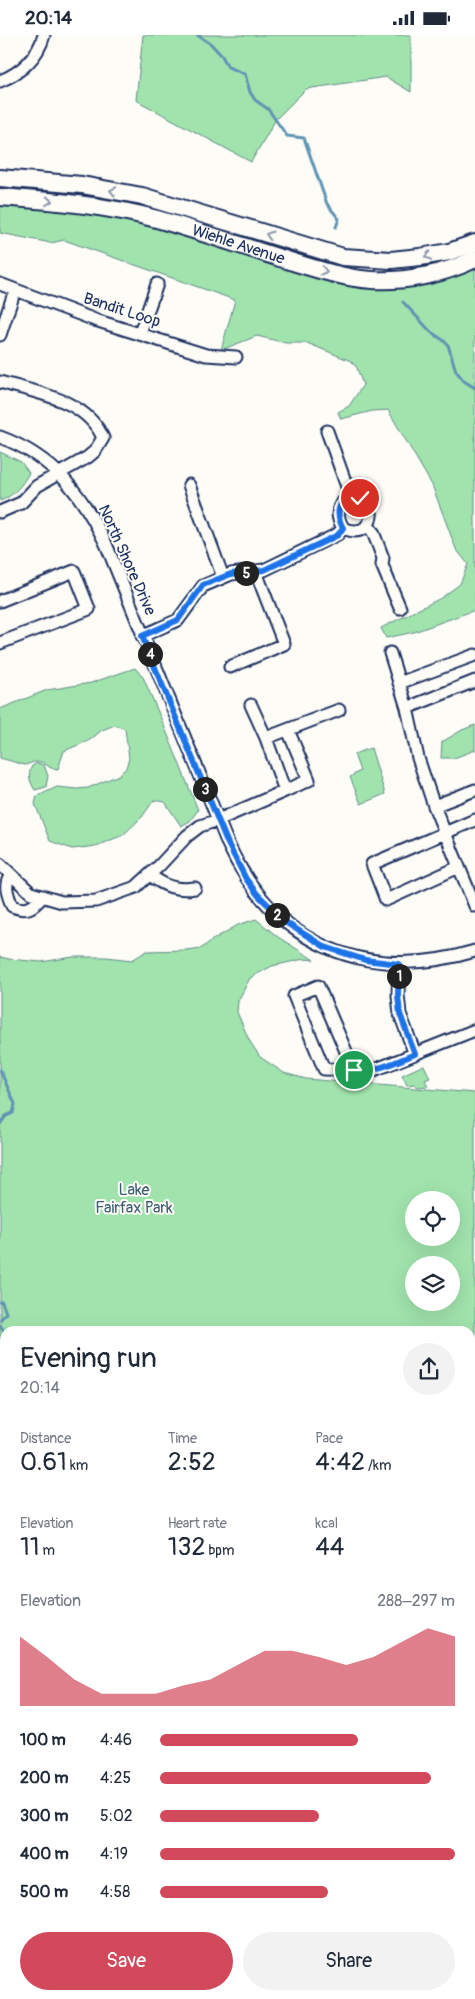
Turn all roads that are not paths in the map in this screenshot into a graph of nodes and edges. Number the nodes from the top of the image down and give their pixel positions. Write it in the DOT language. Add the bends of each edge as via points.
graph roads {
  1 [pos="44,35"];
  2 [pos="0,81"];
  3 [pos="0,178"];
  4 [pos="0,197"];
  5 [pos="475,243"];
  6 [pos="475,259"];
  7 [pos="0,284"];
  8 [pos="157,284"];
  9 [pos="16,290"];
  10 [pos="140,333"];
  11 [pos="0,335"];
  12 [pos="236,357"];
  13 [pos="0,382"];
  14 [pos="327,431"];
  15 [pos="0,437"];
  16 [pos="59,473"];
  17 [pos="189,485"];
  18 [pos="351,498"];
  19 [pos="0,512"];
  20 [pos="367,525"];
  21 [pos="343,528"];
  22 [pos="256,572"];
  23 [pos="223,577"];
  24 [pos="0,601"];
  25 [pos="400,608"];
  26 [pos="142,636"];
  27 [pos="0,643"];
  28 [pos="390,653"];
  29 [pos="475,655"];
  30 [pos="230,667"];
  31 [pos="475,681"];
  32 [pos="399,683"];
  33 [pos="251,705"];
  34 [pos="407,708"];
  35 [pos="339,710"];
  36 [pos="288,730"];
  37 [pos="266,738"];
  38 [pos="475,790"];
  39 [pos="285,791"];
  40 [pos="434,806"];
  41 [pos="218,820"];
  42 [pos="475,820"];
  43 [pos="445,832"];
  44 [pos="0,864"];
  45 [pos="459,867"];
  46 [pos="11,875"];
  47 [pos="150,875"];
  48 [pos="195,888"];
  49 [pos="43,896"];
  50 [pos="475,906"];
  51 [pos="475,951"];
  52 [pos="399,964"];
  53 [pos="475,1030"];
  54 [pos="415,1054"];
  55 [pos="354,1070"];
  1 -- 2 [label="street" via="26,65"];
  5 -- 3 [label="main road, Wiehle Avenue, one-way" via="420,257 391,260 343,257 142,197 82,185"];
  4 -- 6 [label="main road, Wiehle Avenue, one-way" via="78,203 116,210 156,219 323,271 372,280 442,273"];
  7 -- 9 [label="street, Bandit Loop"];
  8 -- 10 [label="street"];
  9 -- 10 [label="street, Bandit Loop"];
  9 -- 11 [label="street"];
  10 -- 12 [label="street, Bandit Loop" via="206,355"];
  13 -- 16 [label="street" via="68,403 97,425 103,438 95,451"];
  14 -- 18 [label="street"];
  15 -- 16 [label="street, North Shore Drive" via="30,451"];
  16 -- 19 [label="street" via="37,486 21,503"];
  16 -- 26 [label="street, North Shore Drive" via="93,518"];
  17 -- 23 [label="street"];
  18 -- 20 [label="street" via="360,498 368,503 371,511"];
  18 -- 21 [label="street" via="342,502 338,510"];
  20 -- 21 [label="street" via="358,531"];
  20 -- 25 [label="street" via="373,532 383,558 382,565"];
  21 -- 22 [label="street" via="338,535"];
  22 -- 23 [label="street"];
  22 -- 30 [label="street" via="284,644"];
  23 -- 26 [label="street" via="203,585 178,620"];
  24 -- 27 [label="street" via="74,571 89,609"];
  26 -- 41 [label="street, North Shore Drive"];
  28 -- 32 [label="street"];
  29 -- 32 [label="street"];
  31 -- 34 [label="street"];
  32 -- 34 [label="street"];
  33 -- 37 [label="street"];
  34 -- 40 [label="street" via="418,758"];
  35 -- 36 [label="street"];
  36 -- 37 [label="street"];
  36 -- 39 [label="street" via="309,780"];
  37 -- 39 [label="street"];
  38 -- 40 [label="street"];
  39 -- 41 [label="street"];
  40 -- 43 [label="street"];
  41 -- 47 [label="street" via="200,826 187,836"];
  41 -- 52 [label="street, North Shore Drive" via="246,879 288,924 325,947 365,960"];
  42 -- 43 [label="street"];
  43 -- 45 [label="street"];
  43 -- 45 [label="street" via="372,865 386,900"];
  44 -- 46 [label="street"];
  45 -- 50 [label="street"];
  46 -- 49 [label="street" via="31,893"];
  46 -- 49 [label="street" via="6,891 12,906 23,910 33,908"];
  47 -- 48 [label="street" via="171,888"];
  47 -- 49 [label="street" via="136,887 96,901 62,902"];
  51 -- 52 [label="street, North Shore Drive" via="429,962"];
  52 -- 54 [label="street" via="400,1014"];
  53 -- 54 [label="street"];
  54 -- 55 [label="street" via="374,1070"];
  55 -- 55 [label="street" via="318,986 294,996 324,1069"];
}
